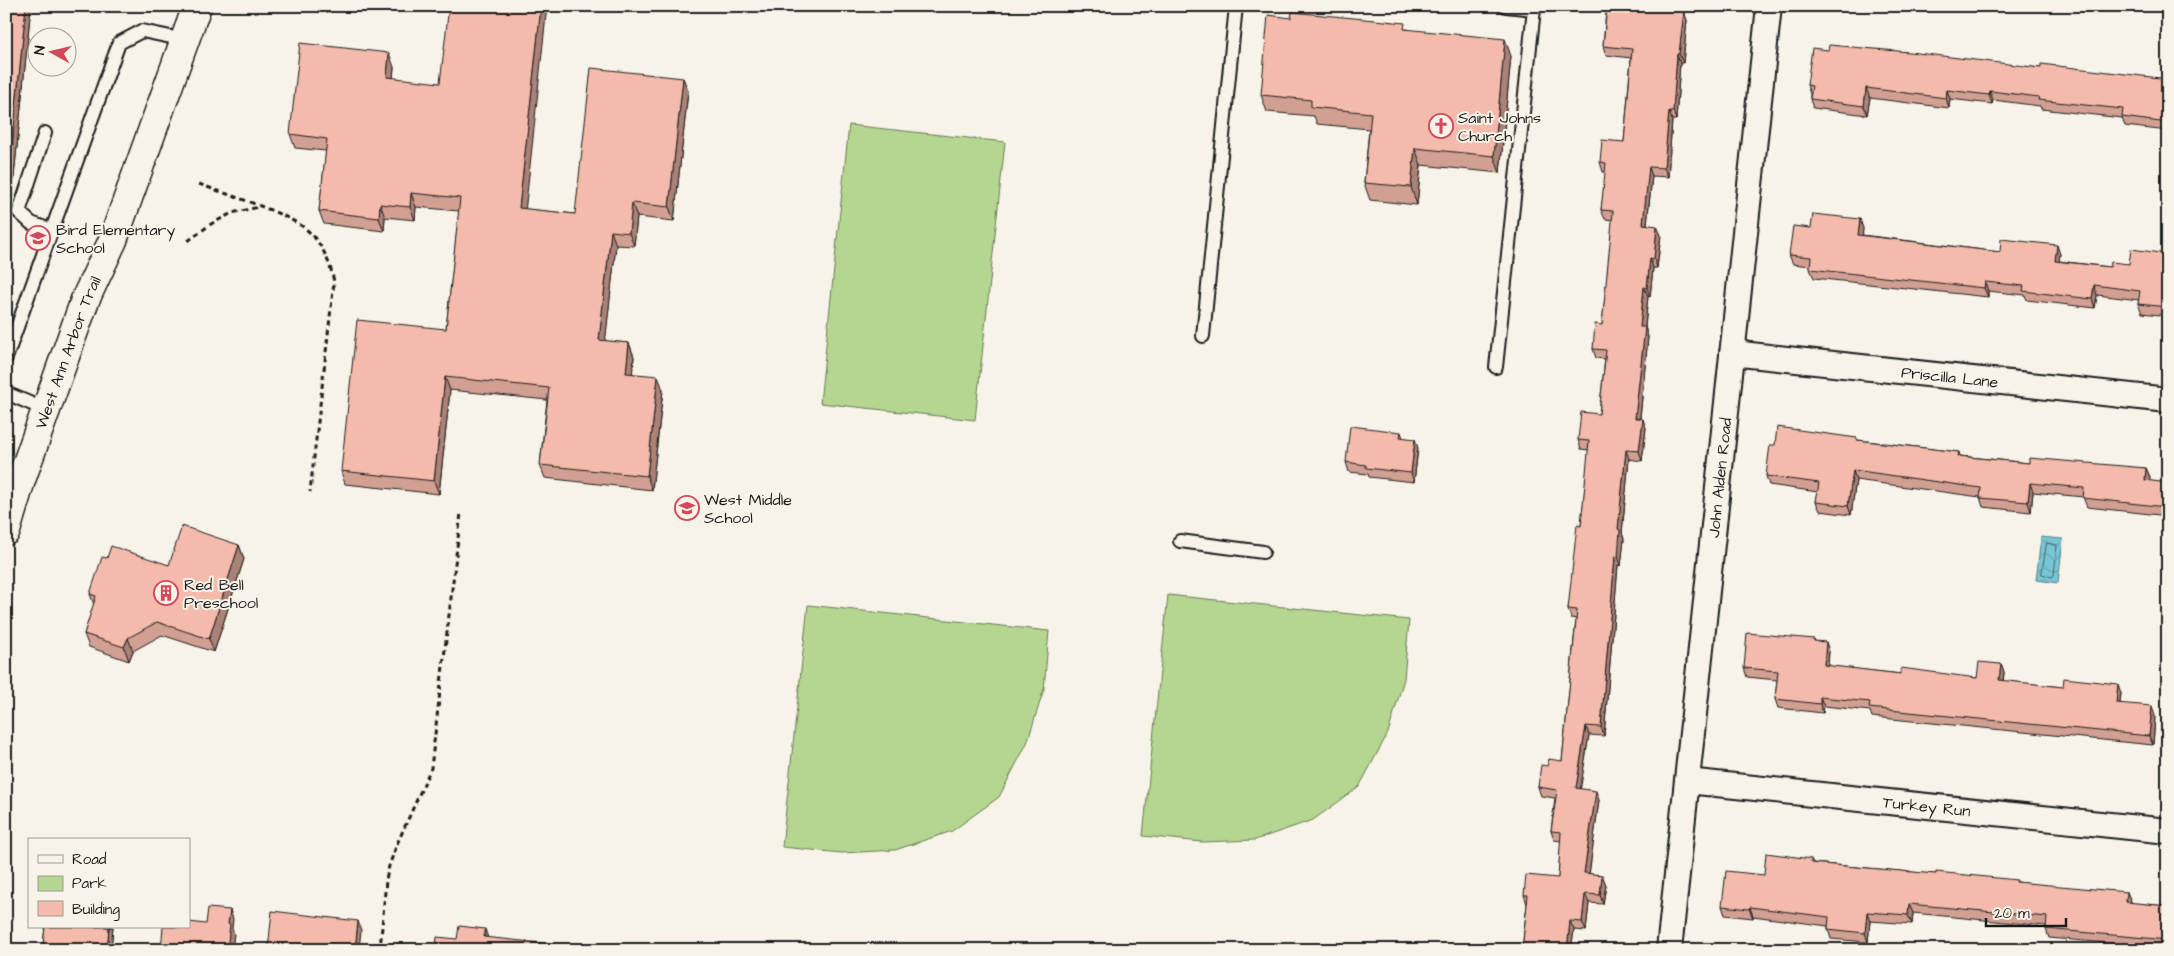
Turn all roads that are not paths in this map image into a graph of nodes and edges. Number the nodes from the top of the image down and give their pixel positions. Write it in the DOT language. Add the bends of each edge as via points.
graph roads {
  1 [pos="197,6"];
  2 [pos="1236,6"];
  3 [pos="1506,6"];
  4 [pos="1769,6"];
  5 [pos="185,40"];
  6 [pos="45,134"];
  7 [pos="51,230"];
  8 [pos="1203,336"];
  9 [pos="1732,353"];
  10 [pos="6,358"];
  11 [pos="1496,367"];
  12 [pos="6,393"];
  13 [pos="2168,400"];
  14 [pos="46,410"];
  15 [pos="6,531"];
  16 [pos="1180,541"];
  17 [pos="1264,552"];
  18 [pos="1686,781"];
  19 [pos="2168,831"];
  20 [pos="1669,950"];
  1 -- 5 [label="street, West Ann Arbor Trail"];
  2 -- 8 [label="lane"];
  3 -- 11 [label="lane" via="1534,9"];
  4 -- 9 [label="street, John Alden Road"];
  5 -- 7 [label="lane" via="142,31 119,43"];
  5 -- 14 [label="street, West Ann Arbor Trail" via="113,240 85,300"];
  6 -- 7 [label="lane" via="19,212 31,223"];
  7 -- 10 [label="lane"];
  9 -- 13 [label="street, Priscilla Lane"];
  9 -- 18 [label="street, John Alden Road"];
  12 -- 14 [label="lane"];
  14 -- 15 [label="street, West Ann Arbor Trail"];
  16 -- 17 [label="lane"];
  18 -- 19 [label="street, Turkey Run"];
  18 -- 20 [label="street, John Alden Road"];
}
